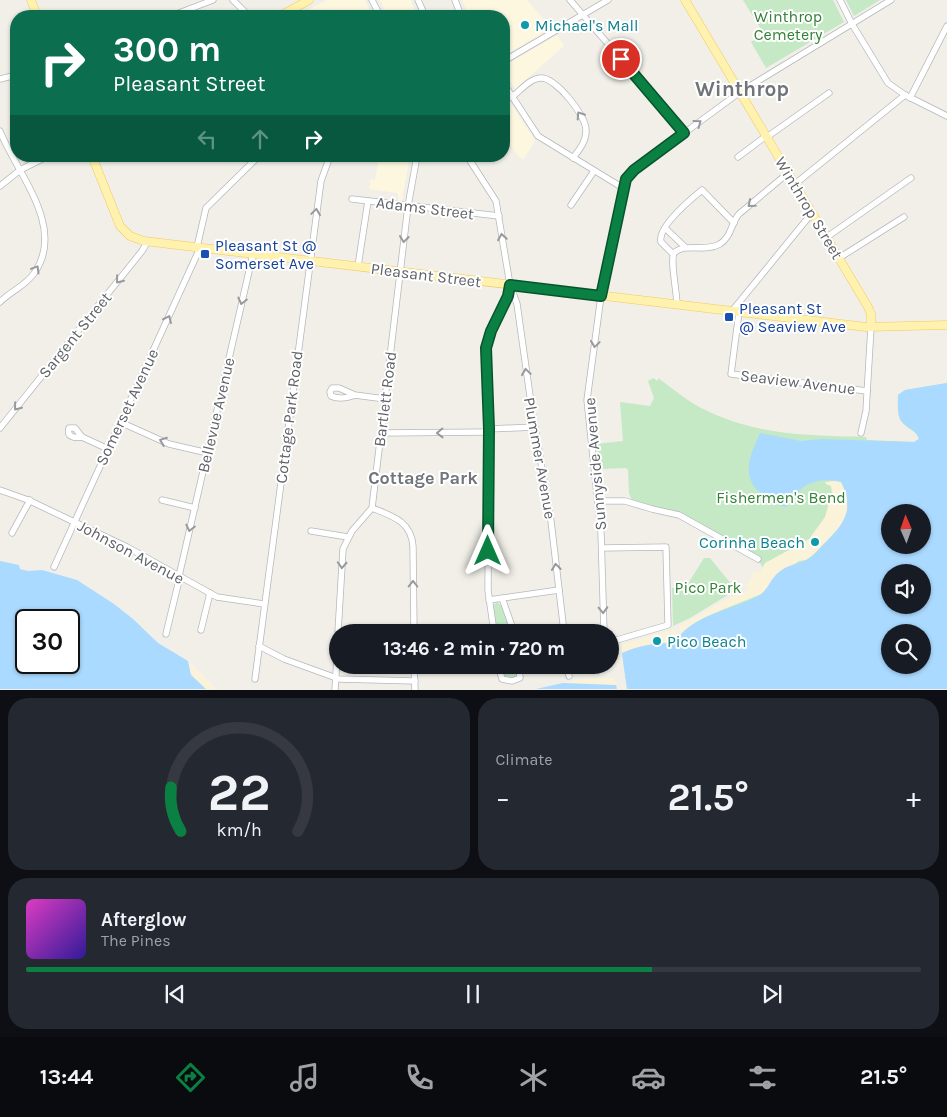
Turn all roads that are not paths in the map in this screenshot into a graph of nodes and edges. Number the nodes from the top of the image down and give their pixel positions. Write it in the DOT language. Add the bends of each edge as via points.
graph roads {
  1 [pos="213,0"];
  2 [pos="233,0"];
  3 [pos="309,0"];
  4 [pos="570,0"];
  5 [pos="608,0"];
  6 [pos="685,0"];
  7 [pos="840,0"];
  8 [pos="891,0"];
  9 [pos="187,10"];
  10 [pos="243,10"];
  11 [pos="291,10"];
  12 [pos="583,15"];
  13 [pos="852,24"];
  14 [pos="947,26"];
  15 [pos="510,58"];
  16 [pos="740,92"];
  17 [pos="829,93"];
  18 [pos="510,94"];
  19 [pos="908,96"];
  20 [pos="512,97"];
  21 [pos="947,116"];
  22 [pos="0,131"];
  23 [pos="684,133"];
  24 [pos="767,136"];
  25 [pos="10,150"];
  26 [pos="738,157"];
  27 [pos="573,158"];
  28 [pos="16,162"];
  29 [pos="36,162"];
  30 [pos="94,162"];
  31 [pos="253,162"];
  32 [pos="328,162"];
  33 [pos="416,162"];
  34 [pos="471,162"];
  35 [pos="20,170"];
  36 [pos="594,171"];
  37 [pos="788,173"];
  38 [pos="911,178"];
  39 [pos="795,184"];
  40 [pos="0,186"];
  41 [pos="623,188"];
  42 [pos="352,199"];
  43 [pos="368,201"];
  44 [pos="571,205"];
  45 [pos="408,206"];
  46 [pos="812,213"];
  47 [pos="499,216"];
  48 [pos="904,217"];
  49 [pos="734,223"];
  50 [pos="665,228"];
  51 [pos="827,238"];
  52 [pos="148,241"];
  53 [pos="199,247"];
  54 [pos="685,247"];
  55 [pos="253,254"];
  56 [pos="672,254"];
  57 [pos="839,258"];
  58 [pos="309,261"];
  59 [pos="358,266"];
  60 [pos="400,272"];
  61 [pos="510,285"];
  62 [pos="601,296"];
  63 [pos="0,302"];
  64 [pos="677,305"];
  65 [pos="735,312"];
  66 [pos="947,325"];
  67 [pos="871,328"];
  68 [pos="867,391"];
  69 [pos="355,395"];
  70 [pos="385,399"];
  71 [pos="120,422"];
  72 [pos="535,427"];
  73 [pos="0,428"];
  74 [pos="489,430"];
  75 [pos="381,433"];
  76 [pos="861,433"];
  77 [pos="82,437"];
  78 [pos="108,449"];
  79 [pos="208,453"];
  80 [pos="0,490"];
  81 [pos="30,500"];
  82 [pos="162,500"];
  83 [pos="598,501"];
  84 [pos="195,508"];
  85 [pos="372,508"];
  86 [pos="75,522"];
  87 [pos="311,531"];
  88 [pos="12,533"];
  89 [pos="348,537"];
  90 [pos="602,548"];
  91 [pos="758,559"];
  92 [pos="54,567"];
  93 [pos="179,576"];
  94 [pos="559,590"];
  95 [pos="210,593"];
  96 [pos="502,598"];
  97 [pos="489,600"];
  98 [pos="264,604"];
  99 [pos="338,624"];
  100 [pos="414,624"];
  101 [pos="493,624"];
  102 [pos="511,624"];
  103 [pos="563,624"];
  104 [pos="604,624"];
  105 [pos="201,630"];
  106 [pos="166,634"];
  107 [pos="619,639"];
  108 [pos="259,646"];
  109 [pos="335,674"];
  110 [pos="414,674"];
  111 [pos="501,674"];
  112 [pos="520,674"];
  113 [pos="335,677"];
  114 [pos="254,679"];
  115 [pos="414,681"];
  116 [pos="334,690"];
  117 [pos="415,690"];
  1 -- 9 [label="street"];
  2 -- 10 [label="street"];
  3 -- 11 [label="main road"];
  4 -- 12 [label="street"];
  5 -- 12 [label="street"];
  6 -- 16 [label="main road, Winthrop Street"];
  7 -- 13 [label="street"];
  8 -- 13 [label="street"];
  12 -- 15 [label="street"];
  12 -- 23 [label="street"];
  13 -- 16 [label="street"];
  13 -- 19 [label="street" via="884,77 895,89"];
  14 -- 19 [label="street"];
  23 -- 16 [label="street, one-way"];
  16 -- 24 [label="main road, Winthrop Street"];
  17 -- 24 [label="street"];
  18 -- 20 [label="street"];
  19 -- 21 [label="street"];
  19 -- 39 [label="street"];
  20 -- 27 [label="street" via="537,134"];
  27 -- 20 [label="street, one-way" via="585,139 586,124 557,86 548,79 538,78"];
  22 -- 25 [label="street"];
  23 -- 41 [label="street" via="630,173"];
  24 -- 26 [label="street"];
  24 -- 37 [label="main road, Winthrop Street"];
  27 -- 36 [label="street"];
  28 -- 35 [label="street"];
  29 -- 35 [label="street"];
  30 -- 52 [label="main road, Pleasant Street" via="120,226 134,238"];
  31 -- 53 [label="street, Somerset Avenue" via="207,207"];
  58 -- 32 [label="street, Cottage Park Road, one-way" via="321,181"];
  33 -- 45 [label="street, Bartlett Road"];
  34 -- 47 [label="street, Plummer Avenue" via="496,201"];
  35 -- 40 [label="street"];
  63 -- 35 [label="street, one-way" via="34,273 43,251 40,213"];
  36 -- 41 [label="street"];
  36 -- 44 [label="street"];
  37 -- 39 [label="main road, Winthrop Street"];
  37 -- 49 [label="street, one-way" via="739,214"];
  38 -- 51 [label="street"];
  39 -- 46 [label="main road, Winthrop Street"];
  41 -- 62 [label="street, Sunnyside Avenue"];
  42 -- 43 [label="street, Adams Street"];
  43 -- 45 [label="street, Adams Street"];
  43 -- 59 [label="street"];
  45 -- 47 [label="street, Adams Street"];
  45 -- 60 [label="street, Bartlett Road, one-way"];
  46 -- 51 [label="main road, Winthrop Street"];
  46 -- 65 [label="street"];
  61 -- 47 [label="street, Plummer Avenue, one-way"];
  48 -- 57 [label="street"];
  49 -- 50 [label="street" via="702,190"];
  49 -- 54 [label="street" via="729,235 719,244 708,248"];
  50 -- 54 [label="street"];
  50 -- 56 [label="street" via="660,240"];
  51 -- 57 [label="main road, Winthrop Street"];
  52 -- 53 [label="main road, Pleasant Street"];
  52 -- 73 [label="street, Sargent Street, one-way"];
  53 -- 55 [label="main road, Pleasant Street"];
  71 -- 53 [label="street, Somerset Avenue, one-way"];
  54 -- 56 [label="street"];
  55 -- 58 [label="main road, Pleasant Street"];
  55 -- 79 [label="street, Bellevue Avenue, one-way"];
  56 -- 64 [label="street"];
  57 -- 67 [label="main road, Winthrop Street" via="870,311"];
  58 -- 59 [label="main road, Pleasant Street"];
  58 -- 98 [label="street, Cottage Park Road"];
  59 -- 60 [label="main road, Pleasant Street"];
  60 -- 61 [label="main road, Pleasant Street"];
  60 -- 70 [label="street, Bartlett Road"];
  61 -- 62 [label="main road, Pleasant Street"];
  72 -- 61 [label="street, Plummer Avenue, one-way" via="517,304"];
  61 -- 74 [label="street" via="486,348"];
  62 -- 64 [label="main road, Pleasant Street"];
  62 -- 83 [label="street, Sunnyside Avenue, one-way" via="587,403"];
  64 -- 65 [label="main road, Pleasant Street"];
  65 -- 67 [label="main road, Pleasant Street"];
  65 -- 68 [label="street, Seaview Avenue" via="732,374"];
  66 -- 67 [label="main road, Pleasant Street"];
  67 -- 68 [label="street, Winthrop Street"];
  68 -- 76 [label="street, Winthrop Street"];
  69 -- 70 [label="street"];
  70 -- 75 [label="street, Bartlett Road"];
  71 -- 78 [label="street, Somerset Avenue"];
  79 -- 71 [label="street, one-way" via="165,443"];
  72 -- 74 [label="street"];
  94 -- 72 [label="street, Plummer Avenue, one-way"];
  74 -- 75 [label="street, one-way"];
  74 -- 97 [label="street"];
  75 -- 85 [label="street, Bartlett Road"];
  77 -- 78 [label="street"];
  78 -- 86 [label="street, Somerset Avenue"];
  79 -- 84 [label="street, Bellevue Avenue"];
  80 -- 81 [label="street, Johnson Avenue"];
  81 -- 86 [label="street, Johnson Avenue"];
  81 -- 88 [label="street"];
  82 -- 84 [label="street"];
  83 -- 90 [label="street, Sunnyside Avenue"];
  83 -- 91 [label="street" via="625,501 679,515"];
  84 -- 93 [label="street, Bellevue Avenue, one-way"];
  85 -- 89 [label="street"];
  100 -- 85 [label="street, one-way" via="411,536 399,519"];
  86 -- 92 [label="street, Somerset Avenue"];
  86 -- 93 [label="street, Johnson Avenue"];
  87 -- 89 [label="street"];
  89 -- 99 [label="street, one-way" via="342,556"];
  90 -- 104 [label="street, Sunnyside Avenue, one-way"];
  90 -- 107 [label="street" via="666,547 668,625"];
  93 -- 95 [label="street, Johnson Avenue"];
  93 -- 106 [label="street, Bellevue Avenue"];
  94 -- 96 [label="street"];
  94 -- 103 [label="street, Plummer Avenue"];
  95 -- 98 [label="street, Johnson Avenue" via="221,598"];
  95 -- 105 [label="street"];
  96 -- 97 [label="street"];
  96 -- 102 [label="street"];
  97 -- 101 [label="street"];
  98 -- 108 [label="street, Cottage Park Road"];
  108 -- 113 [label="street" via="284,659"];
  108 -- 114 [label="street, Cottage Park Road"];
  109 -- 113 [label="street"];
  110 -- 115 [label="street"];
  111 -- 112 [label="street" via="502,679 512,682 520,678"];
  113 -- 115 [label="street"];
  113 -- 116 [label="street"];
  115 -- 117 [label="street"];
}
